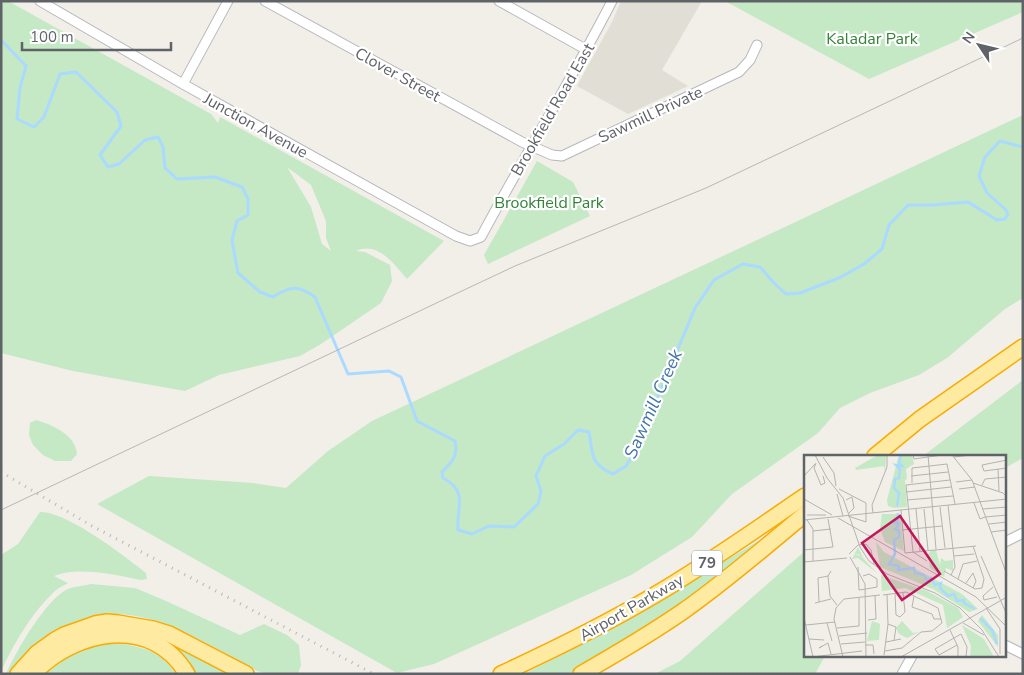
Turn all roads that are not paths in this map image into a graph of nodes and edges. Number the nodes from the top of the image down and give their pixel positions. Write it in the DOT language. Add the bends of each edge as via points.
graph roads {
  1 [pos="40,1"];
  2 [pos="228,1"];
  3 [pos="265,1"];
  4 [pos="499,1"];
  5 [pos="612,1"];
  6 [pos="757,45"];
  7 [pos="587,50"];
  8 [pos="182,84"];
  9 [pos="530,146"];
  10 [pos="476,240"];
  11 [pos="1023,347"];
  12 [pos="920,419"];
  13 [pos="865,455"];
  14 [pos="876,455"];
  15 [pos="804,497"];
  16 [pos="804,515"];
  17 [pos="1023,533"];
  18 [pos="1006,542"];
  19 [pos="1006,646"];
  20 [pos="1023,654"];
  21 [pos="911,658"];
  22 [pos="18,674"];
  23 [pos="33,674"];
  24 [pos="187,674"];
  25 [pos="246,674"];
  26 [pos="501,674"];
  27 [pos="581,674"];
  28 [pos="902,674"];
  1 -- 8 [label="street, Junction Avenue"];
  2 -- 8 [label="street"];
  3 -- 9 [label="street, Clover Street"];
  4 -- 7 [label="street"];
  5 -- 7 [label="street, Brookfield Road East"];
  6 -- 9 [label="street, Sawmill Private" via="739,72 562,156"];
  7 -- 9 [label="street, Brookfield Road East"];
  8 -- 10 [label="street, Junction Avenue" via="465,241"];
  9 -- 10 [label="street, Brookfield Road East"];
  11 -- 12 [label="highway"];
  12 -- 13 [label="highway"];
  12 -- 14 [label="highway"];
  15 -- 26 [label="highway, Airport Parkway / 79" via="653,596 576,639"];
  16 -- 27 [label="highway, Airport Parkway / 79" via="683,611"];
  17 -- 18 [label="street"];
  19 -- 20 [label="street"];
  21 -- 28 [label="street"];
  22 -- 25 [label="highway" via="37,652 60,637 107,622 169,634"];
  23 -- 24 [label="highway" via="47,660 71,646 90,638 115,634 135,636 157,644 174,656"];
}
